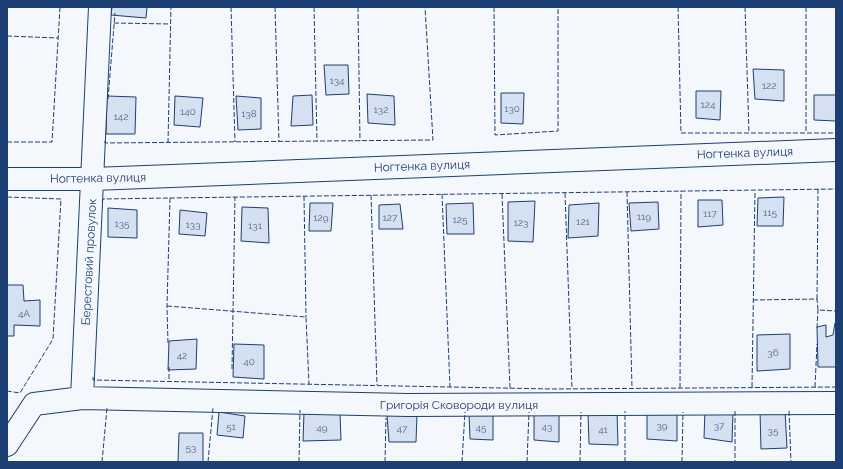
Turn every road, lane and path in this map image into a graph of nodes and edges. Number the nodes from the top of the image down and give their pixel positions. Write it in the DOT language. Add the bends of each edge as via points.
graph roads {
  1 [pos="100,7"];
  2 [pos="836,150"];
  3 [pos="7,179"];
  4 [pos="93,179"];
  5 [pos="82,398"];
  6 [pos="836,403"];
  7 [pos="7,445"];
  1 -- 4 [label="street, Берестовий провулок"];
  2 -- 4 [label="street, Ногтенка вулиця"];
  3 -- 4 [label="street, Ногтенка вулиця"];
  4 -- 5 [label="street, Берестовий провулок"];
  5 -- 6 [label="street, Григорія Сковороди вулиця" via="408,405"];
  5 -- 7 [label="street, Григорія Сковороди вулиця" via="34,404"];
}
